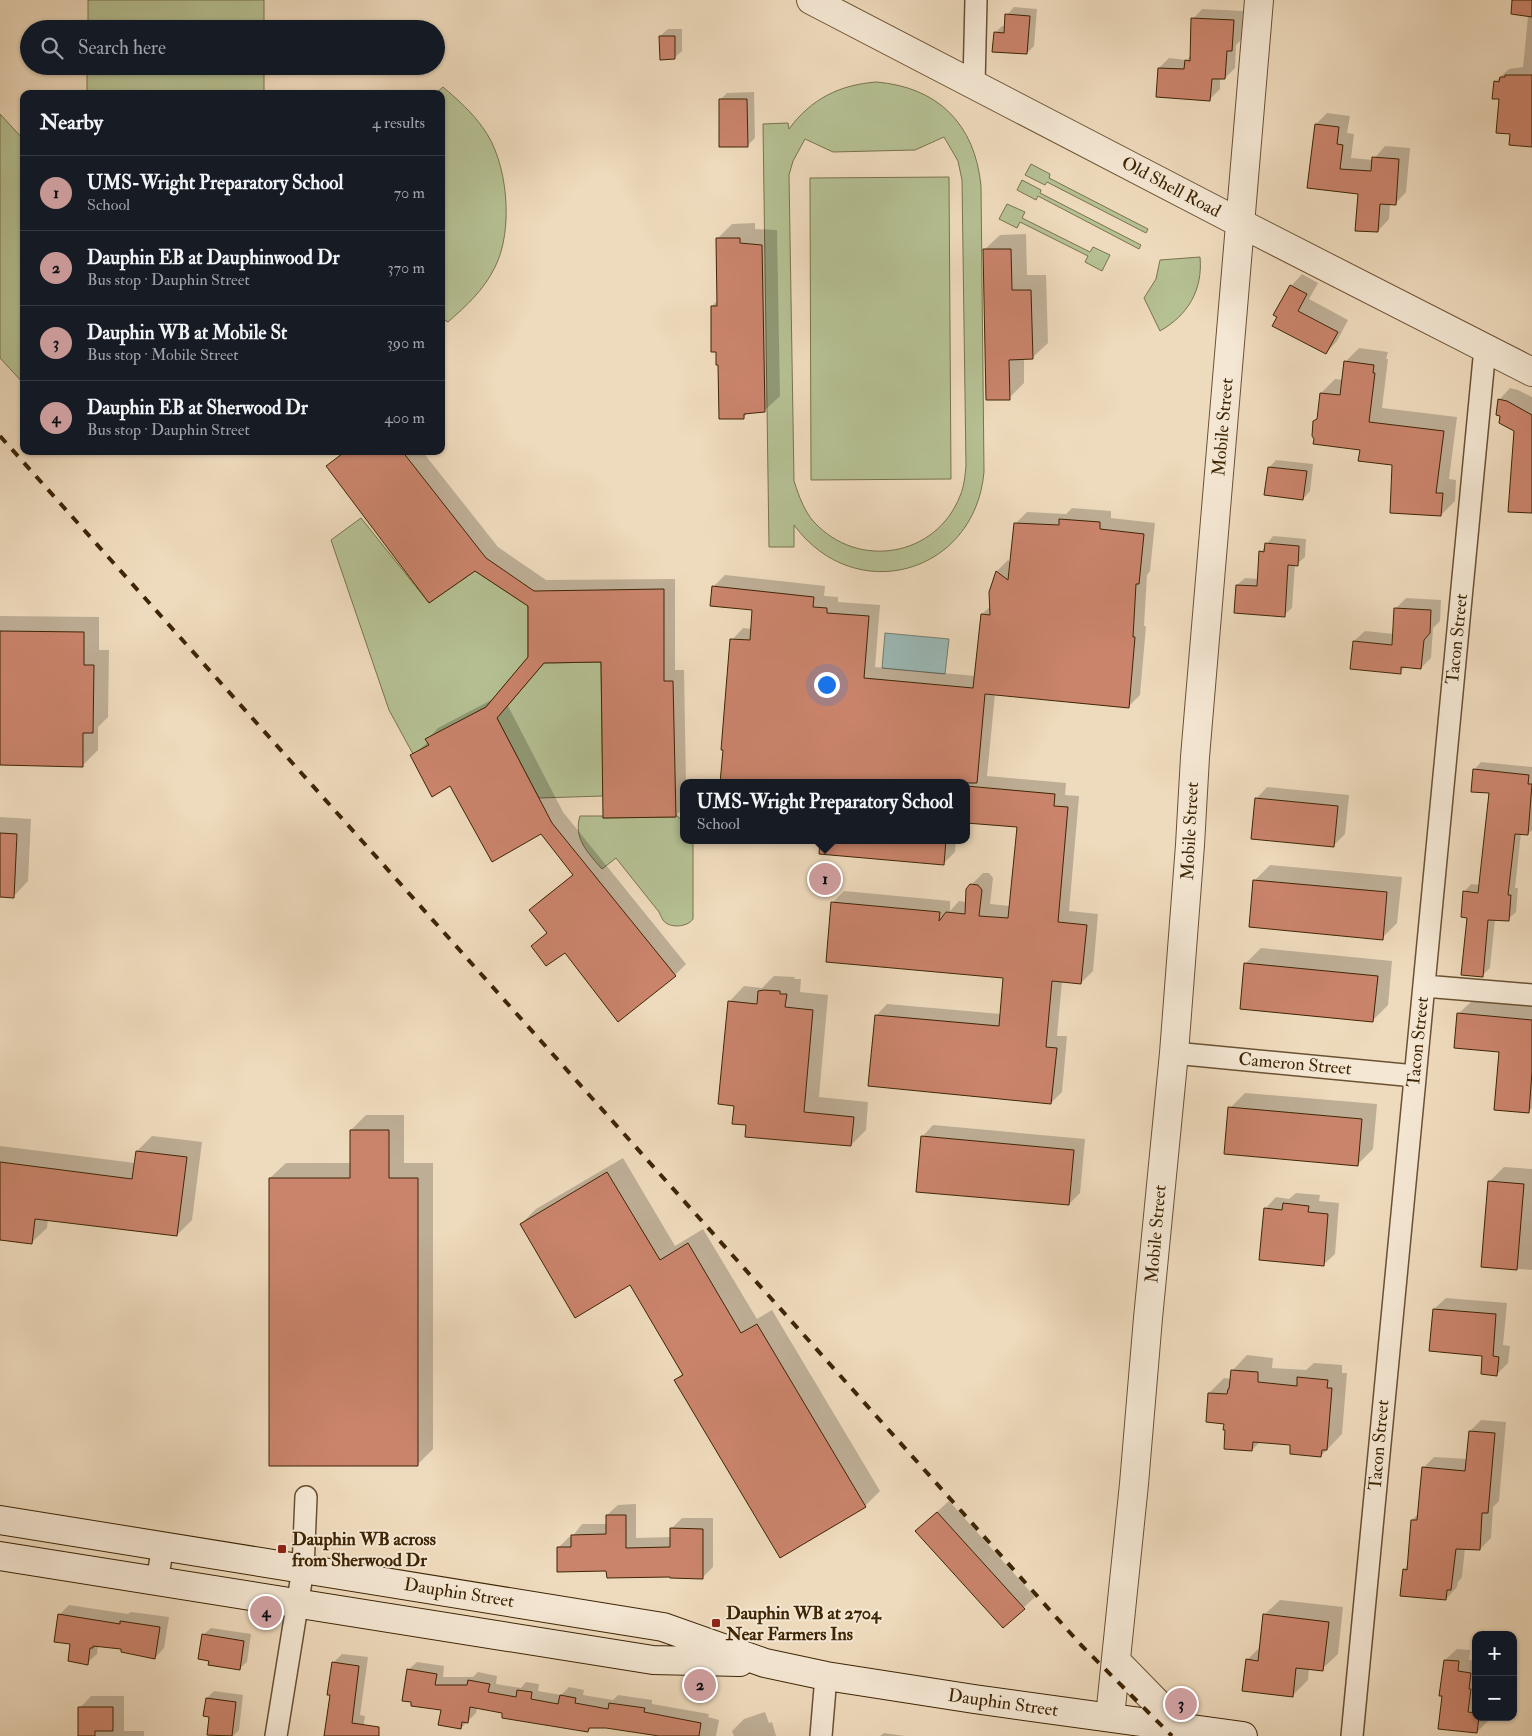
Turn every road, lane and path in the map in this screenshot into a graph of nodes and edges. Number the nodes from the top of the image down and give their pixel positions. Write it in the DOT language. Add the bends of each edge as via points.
graph roads {
  1 [pos="812,0"];
  2 [pos="976,0"];
  3 [pos="1259,0"];
  4 [pos="974,84"];
  5 [pos="1240,223"];
  6 [pos="1485,348"];
  7 [pos="1532,372"];
  8 [pos="1424,986"];
  9 [pos="1532,995"];
  10 [pos="1174,1053"];
  11 [pos="1415,1076"];
  12 [pos="306,1497"];
  13 [pos="0,1520"];
  14 [pos="163,1546"];
  15 [pos="0,1556"];
  16 [pos="303,1569"];
  17 [pos="157,1581"];
  18 [pos="298,1604"];
  19 [pos="1116,1661"];
  20 [pos="765,1663"];
  21 [pos="826,1676"];
  22 [pos="1110,1717"];
  23 [pos="1170,1726"];
  24 [pos="276,1736"];
  25 [pos="821,1736"];
  26 [pos="1243,1736"];
  27 [pos="1352,1736"];
  1 -- 4 [label="street, Old Shell Road"];
  2 -- 4 [label="street"];
  3 -- 5 [label="street, Mobile Street"];
  4 -- 5 [label="street, Old Shell Road"];
  5 -- 6 [label="street, Old Shell Road"];
  5 -- 10 [label="street, Mobile Street" via="1195,757"];
  6 -- 7 [label="street, Old Shell Road"];
  6 -- 8 [label="street, Tacon Street"];
  8 -- 9 [label="street"];
  8 -- 11 [label="street, Tacon Street"];
  10 -- 11 [label="street, Cameron Street"];
  10 -- 19 [label="street, Mobile Street"];
  11 -- 27 [label="street, Tacon Street"];
  12 -- 16 [label="street"];
  13 -- 14 [label="street, Dauphin Street"];
  14 -- 16 [label="street, Dauphin Street"];
  14 -- 17 [label="street"];
  15 -- 17 [label="street, Dauphin Street"];
  16 -- 18 [label="street"];
  16 -- 20 [label="street, Dauphin Street" via="663,1627"];
  17 -- 18 [label="street, Dauphin Street"];
  18 -- 20 [label="street, Dauphin Street" via="653,1660"];
  18 -- 24 [label="street"];
  19 -- 22 [label="street, Mobile Street"];
  19 -- 23 [label="street" via="1159,1705"];
  20 -- 21 [label="street, Dauphin Street"];
  21 -- 22 [label="street, Dauphin Street"];
  21 -- 25 [label="street"];
  22 -- 23 [label="street, Dauphin Street"];
  23 -- 26 [label="street, Dauphin Street"];
}
